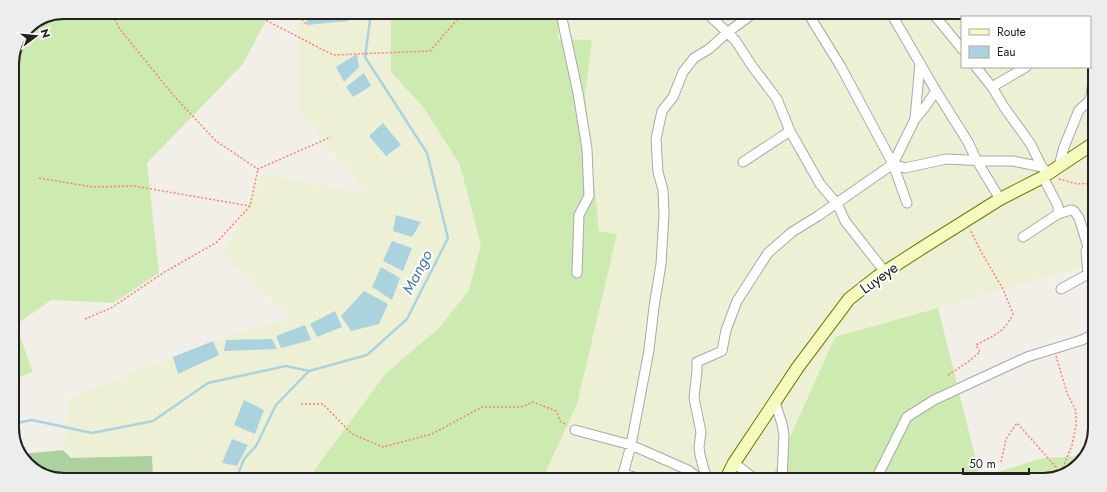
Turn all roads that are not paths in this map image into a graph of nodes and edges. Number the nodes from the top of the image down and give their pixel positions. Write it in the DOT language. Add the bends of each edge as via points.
graph roads {
  1 [pos="562,19"];
  2 [pos="713,19"];
  3 [pos="746,19"];
  4 [pos="811,19"];
  5 [pos="894,19"];
  6 [pos="937,19"];
  7 [pos="728,32"];
  8 [pos="961,48"];
  9 [pos="920,63"];
  10 [pos="977,68"];
  11 [pos="1024,68"];
  12 [pos="992,87"];
  13 [pos="936,91"];
  14 [pos="1088,102"];
  15 [pos="915,119"];
  16 [pos="790,131"];
  17 [pos="1088,147"];
  18 [pos="977,161"];
  19 [pos="743,162"];
  20 [pos="893,164"];
  21 [pos="1048,171"];
  22 [pos="1000,199"];
  23 [pos="837,203"];
  24 [pos="907,203"];
  25 [pos="1058,214"];
  26 [pos="1023,237"];
  27 [pos="884,272"];
  28 [pos="577,273"];
  29 [pos="1061,289"];
  30 [pos="1088,337"];
  31 [pos="775,402"];
  32 [pos="575,430"];
  33 [pos="631,444"];
  34 [pos="734,463"];
  35 [pos="624,473"];
  36 [pos="692,473"];
  37 [pos="705,473"];
  38 [pos="729,473"];
  39 [pos="747,473"];
  40 [pos="782,473"];
  41 [pos="879,473"];
  1 -- 28 [label="street" via="578,93 588,162 589,196 579,215"];
  2 -- 7 [label="street"];
  3 -- 7 [label="street"];
  4 -- 20 [label="street" via="841,67"];
  5 -- 9 [label="street"];
  6 -- 8 [label="street"];
  7 -- 16 [label="street" via="777,99"];
  7 -- 33 [label="street" via="694,58 684,72 673,97 662,111 656,139 664,209 661,264 649,350"];
  9 -- 13 [label="street"];
  9 -- 15 [label="street"];
  10 -- 12 [label="street"];
  11 -- 12 [label="street"];
  12 -- 21 [label="street"];
  13 -- 15 [label="street"];
  13 -- 18 [label="street"];
  14 -- 21 [label="street" via="1079,110 1064,147"];
  15 -- 20 [label="street"];
  16 -- 19 [label="street"];
  16 -- 23 [label="street" via="820,184"];
  17 -- 21 [label="street, Luyeye"];
  18 -- 20 [label="street" via="946,159 905,168"];
  18 -- 21 [label="street" via="1013,161"];
  18 -- 22 [label="street"];
  20 -- 23 [label="street"];
  20 -- 24 [label="street"];
  21 -- 22 [label="street, Luyeye"];
  21 -- 25 [label="street"];
  22 -- 27 [label="street, Luyeye"];
  23 -- 27 [label="street" via="845,221"];
  23 -- 37 [label="street" via="792,232 768,253 737,301 726,330 722,351 696,362 694,398 701,432 700,455"];
  25 -- 26 [label="street"];
  25 -- 29 [label="street" via="1074,211 1079,218 1088,247 1088,274"];
  27 -- 31 [label="street, Luyeye" via="850,299 798,367"];
  30 -- 41 [label="street" via="1027,357 934,400 907,417"];
  31 -- 34 [label="street, Luyeye"];
  31 -- 40 [label="street" via="784,435"];
  32 -- 33 [label="street"];
  33 -- 35 [label="street"];
  33 -- 36 [label="street"];
  34 -- 38 [label="street, Luyeye"];
  34 -- 39 [label="street"];
}
